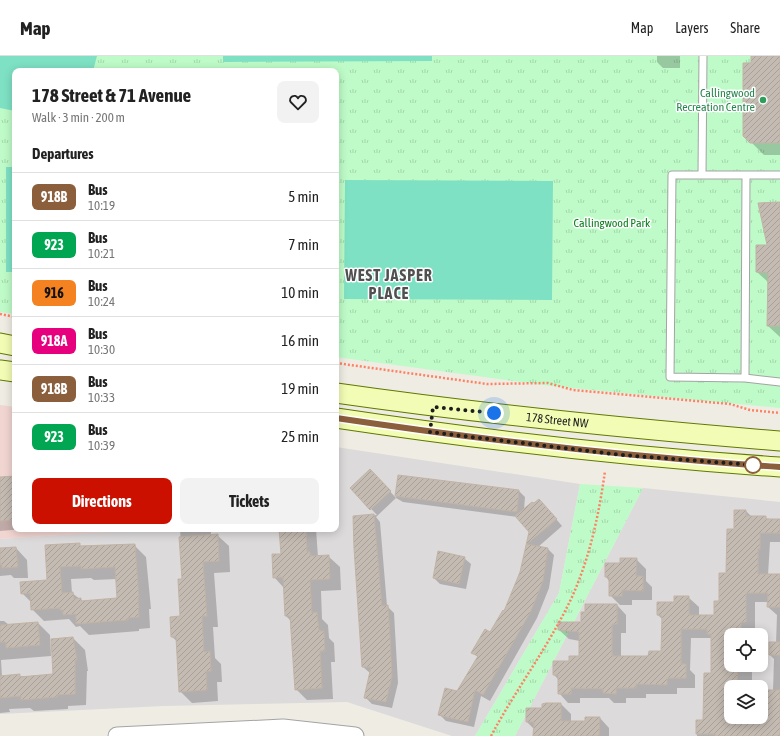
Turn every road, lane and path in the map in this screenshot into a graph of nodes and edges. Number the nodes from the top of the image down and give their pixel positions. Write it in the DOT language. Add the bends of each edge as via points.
graph roads {
  1 [pos="703,56"];
  2 [pos="702,175"];
  3 [pos="746,175"];
  4 [pos="780,175"];
  5 [pos="0,314"];
  6 [pos="12,316"];
  7 [pos="0,344"];
  8 [pos="12,346"];
  9 [pos="339,364"];
  10 [pos="0,370"];
  11 [pos="12,372"];
  12 [pos="745,378"];
  13 [pos="780,382"];
  14 [pos="339,392"];
  15 [pos="433,407"];
  16 [pos="780,413"];
  17 [pos="339,418"];
  18 [pos="430,432"];
  19 [pos="780,441"];
  20 [pos="780,467"];
  21 [pos="605,471"];
  22 [pos="117,736"];
  23 [pos="355,736"];
  24 [pos="491,736"];
  1 -- 2 [label="lane"];
  2 -- 3 [label="lane"];
  2 -- 12 [label="lane" via="672,175 670,377"];
  3 -- 4 [label="lane"];
  3 -- 12 [label="lane"];
  5 -- 6 [label="path"];
  7 -- 8 [label="main road"];
  9 -- 16 [label="path" via="487,384 548,383 573,390 730,404 750,410"];
  10 -- 11 [label="main road"];
  12 -- 13 [label="lane"];
  14 -- 15 [label="main road, 178 Street NW"];
  15 -- 18 [label="main road"];
  15 -- 19 [label="main road, 178 Street NW" via="664,432"];
  17 -- 18 [label="main road"];
  18 -- 20 [label="main road" via="622,455"];
  21 -- 24 [label="path" via="600,514 572,597"];
  22 -- 23 [label="street" via="283,728"];
}
